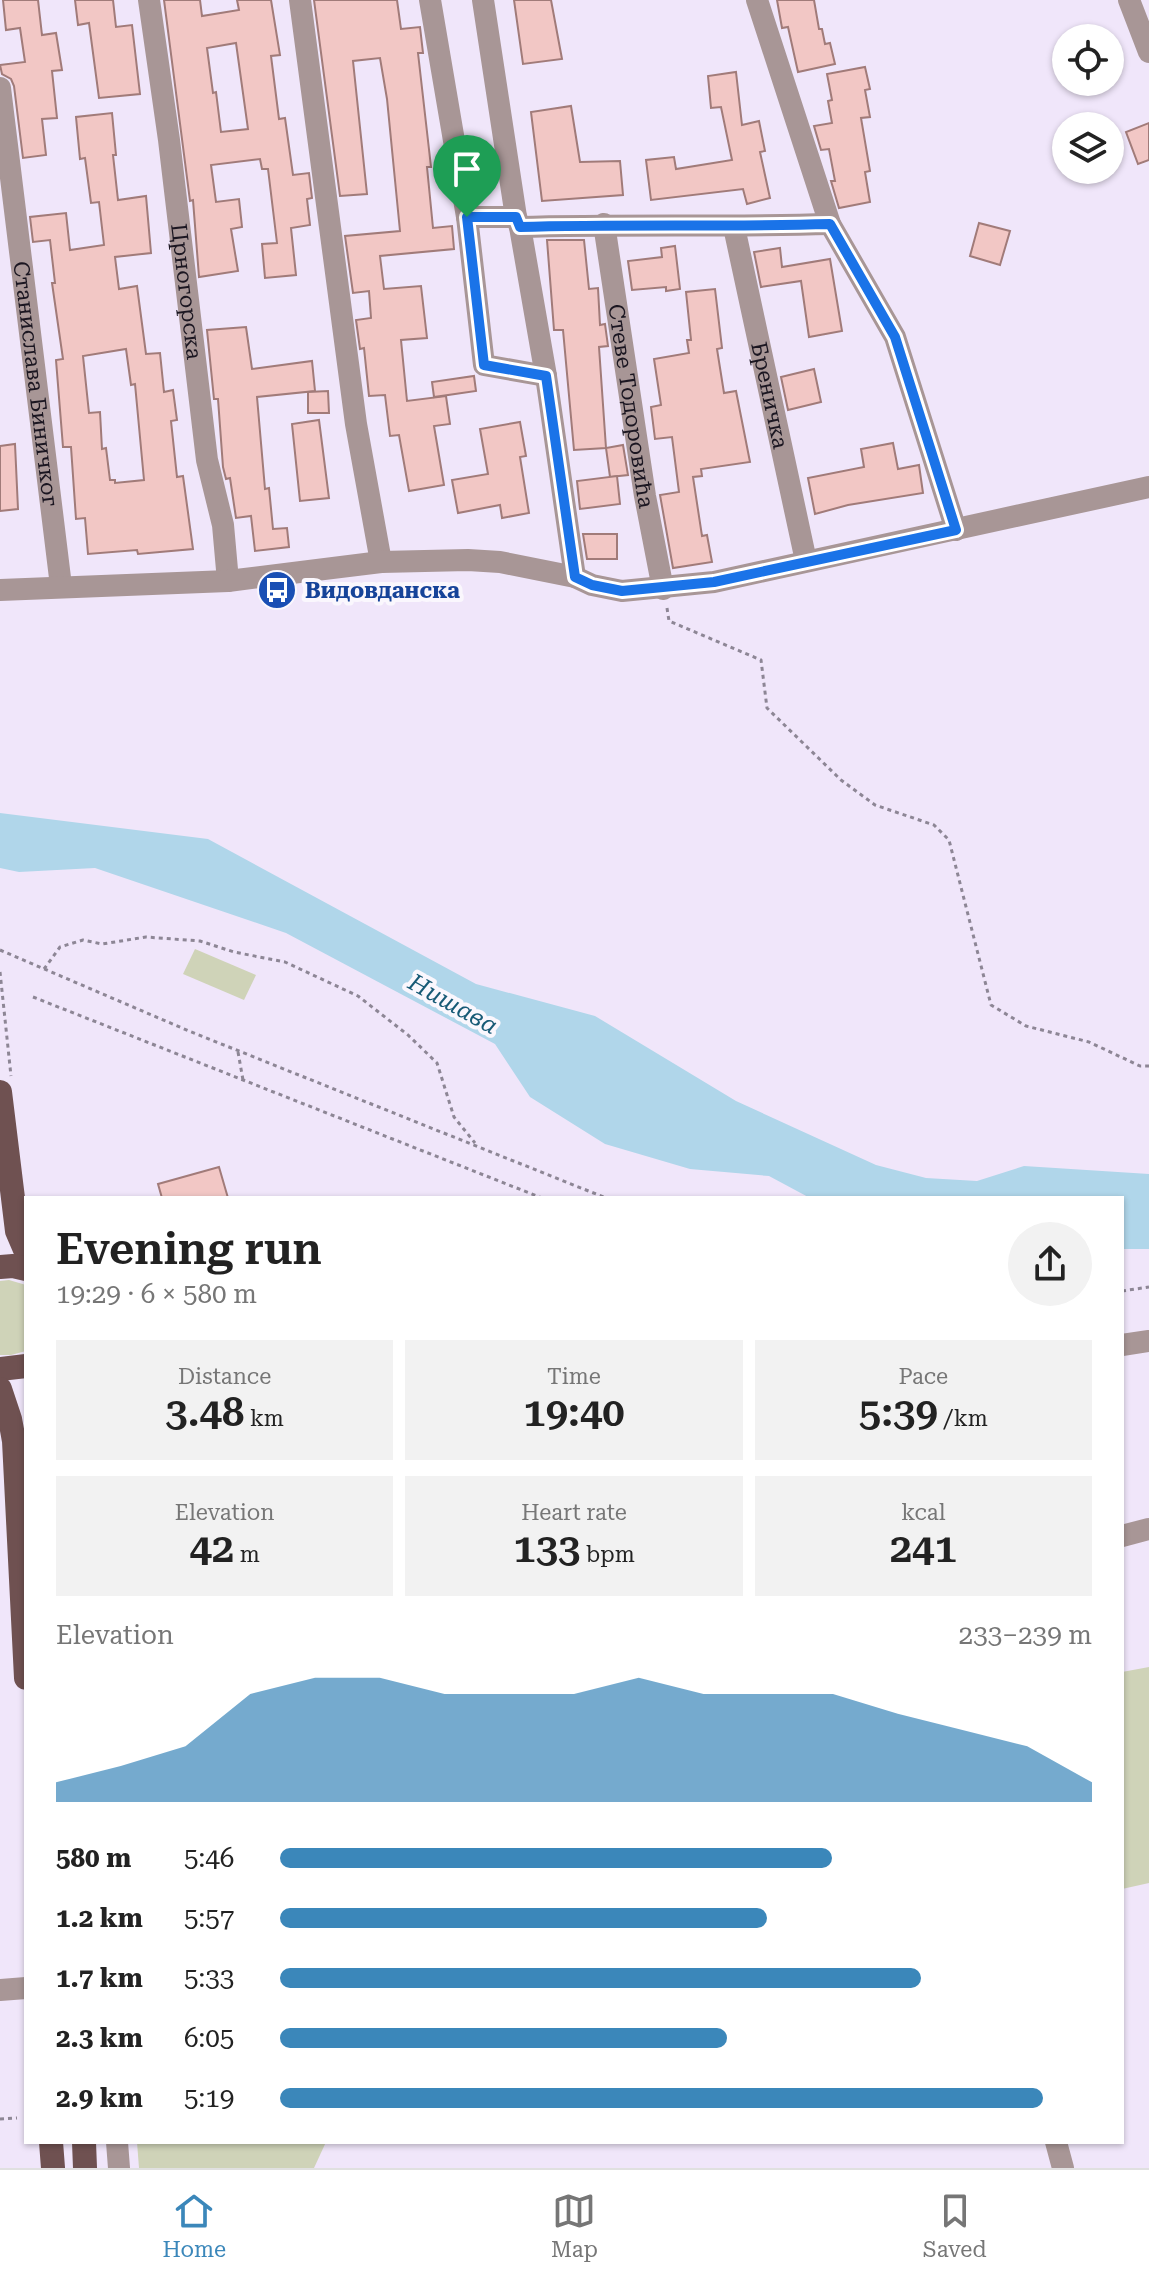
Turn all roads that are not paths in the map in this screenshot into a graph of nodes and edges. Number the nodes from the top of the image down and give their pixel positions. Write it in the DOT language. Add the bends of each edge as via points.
graph roads {
  1 [pos="149,0"];
  2 [pos="300,0"];
  3 [pos="430,0"];
  4 [pos="483,0"];
  5 [pos="757,0"];
  6 [pos="1129,0"];
  7 [pos="1149,52"];
  8 [pos="0,88"];
  9 [pos="467,217"];
  10 [pos="518,222"];
  11 [pos="604,224"];
  12 [pos="830,224"];
  13 [pos="734,227"];
  14 [pos="546,376"];
  15 [pos="1149,487"];
  16 [pos="956,530"];
  17 [pos="806,561"];
  18 [pos="381,562"];
  19 [pos="575,577"];
  20 [pos="228,581"];
  21 [pos="61,586"];
  22 [pos="663,589"];
  23 [pos="0,590"];
  24 [pos="0,1092"];
  25 [pos="24,1247"];
  26 [pos="0,1267"];
  27 [pos="24,1269"];
  28 [pos="1149,1341"];
  29 [pos="1124,1345"];
  30 [pos="24,1367"];
  31 [pos="0,1369"];
  32 [pos="0,1389"];
  33 [pos="1149,1529"];
  34 [pos="1124,1535"];
  35 [pos="24,1638"];
  36 [pos="24,1988"];
  37 [pos="0,1990"];
  38 [pos="51,2144"];
  39 [pos="84,2144"];
  40 [pos="117,2144"];
  41 [pos="1057,2144"];
  42 [pos="53,2168"];
  43 [pos="85,2168"];
  44 [pos="119,2168"];
  45 [pos="1063,2168"];
  1 -- 20 [label="street, Црногорска" via="207,460 223,525"];
  2 -- 18 [label="street" via="356,424"];
  3 -- 9 [label="street"];
  4 -- 10 [label="street"];
  5 -- 12 [label="street"];
  6 -- 7 [label="street"];
  8 -- 21 [label="street, Станислава Биничког"];
  9 -- 10 [label="street"];
  9 -- 14 [label="street" via="484,365"];
  10 -- 11 [label="street"];
  10 -- 14 [label="street"];
  11 -- 13 [label="street"];
  11 -- 22 [label="street, Стеве Тодоровића"];
  12 -- 13 [label="street"];
  12 -- 16 [label="street" via="895,337"];
  13 -- 17 [label="street, Бреничка"];
  14 -- 19 [label="street"];
  15 -- 16 [label="street"];
  16 -- 17 [label="street"];
  17 -- 22 [label="street"];
  18 -- 19 [label="street" via="500,562"];
  18 -- 20 [label="street"];
  19 -- 22 [label="street" via="622,591"];
  20 -- 21 [label="street"];
  21 -- 23 [label="street"];
  24 -- 25 [label="main road" via="17,1231"];
  26 -- 27 [label="main road"];
  28 -- 29 [label="street"];
  30 -- 31 [label="main road"];
  32 -- 35 [label="main road" via="14,1441"];
  33 -- 34 [label="street"];
  36 -- 37 [label="street"];
  38 -- 42 [label="main road"];
  39 -- 43 [label="main road"];
  40 -- 44 [label="street"];
  41 -- 45 [label="street"];
}
